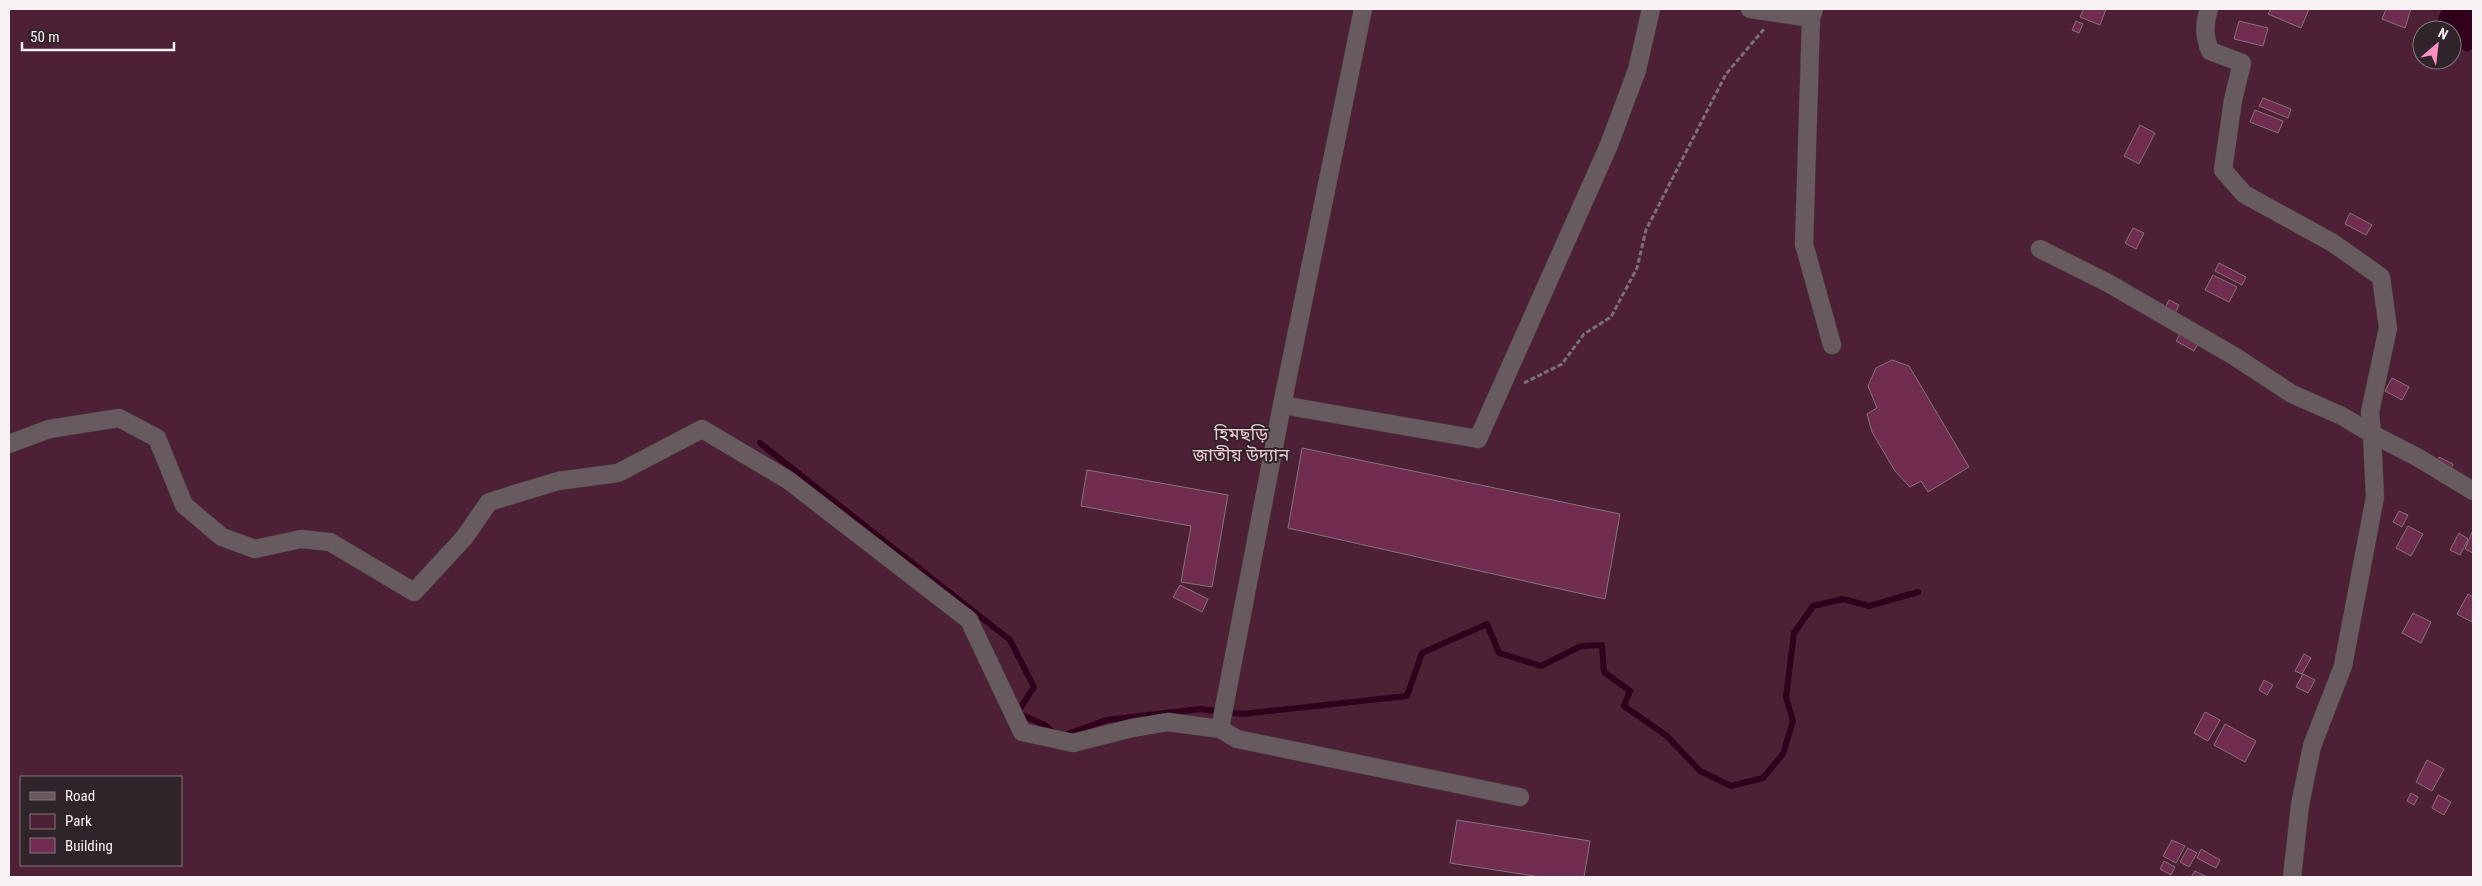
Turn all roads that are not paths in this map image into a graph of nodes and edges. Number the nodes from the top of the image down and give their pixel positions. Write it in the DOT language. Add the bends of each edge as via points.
graph roads {
  1 [pos="1363,9"];
  2 [pos="1651,9"];
  3 [pos="1750,9"];
  4 [pos="2209,9"];
  5 [pos="1812,13"];
  6 [pos="2040,249"];
  7 [pos="1832,346"];
  8 [pos="1282,405"];
  9 [pos="2372,434"];
  10 [pos="9,444"];
  11 [pos="2473,491"];
  12 [pos="1220,729"];
  13 [pos="1520,798"];
  14 [pos="2292,877"];
  1 -- 8 [label="street"];
  2 -- 8 [label="street" via="1637,70 1609,145 1478,439"];
  3 -- 5 [label="street"];
  4 -- 9 [label="street" via="2204,36 2210,51 2242,63 2223,170 2244,194 2333,243 2381,277 2388,328 2370,412"];
  5 -- 7 [label="street" via="1804,244"];
  6 -- 9 [label="street" via="2108,283 2234,356 2292,394 2342,416"];
  8 -- 12 [label="street"];
  9 -- 11 [label="street"];
  9 -- 14 [label="street" via="2375,497 2343,666 2312,746 2300,805"];
  10 -- 12 [label="street" via="49,428 118,418 157,438 184,505 222,537 255,549 301,539 330,542 414,592 464,538 489,502 558,481 618,473 702,429 788,480 969,620 1022,732 1073,743 1168,722"];
  12 -- 13 [label="street" via="1237,739"];
}
